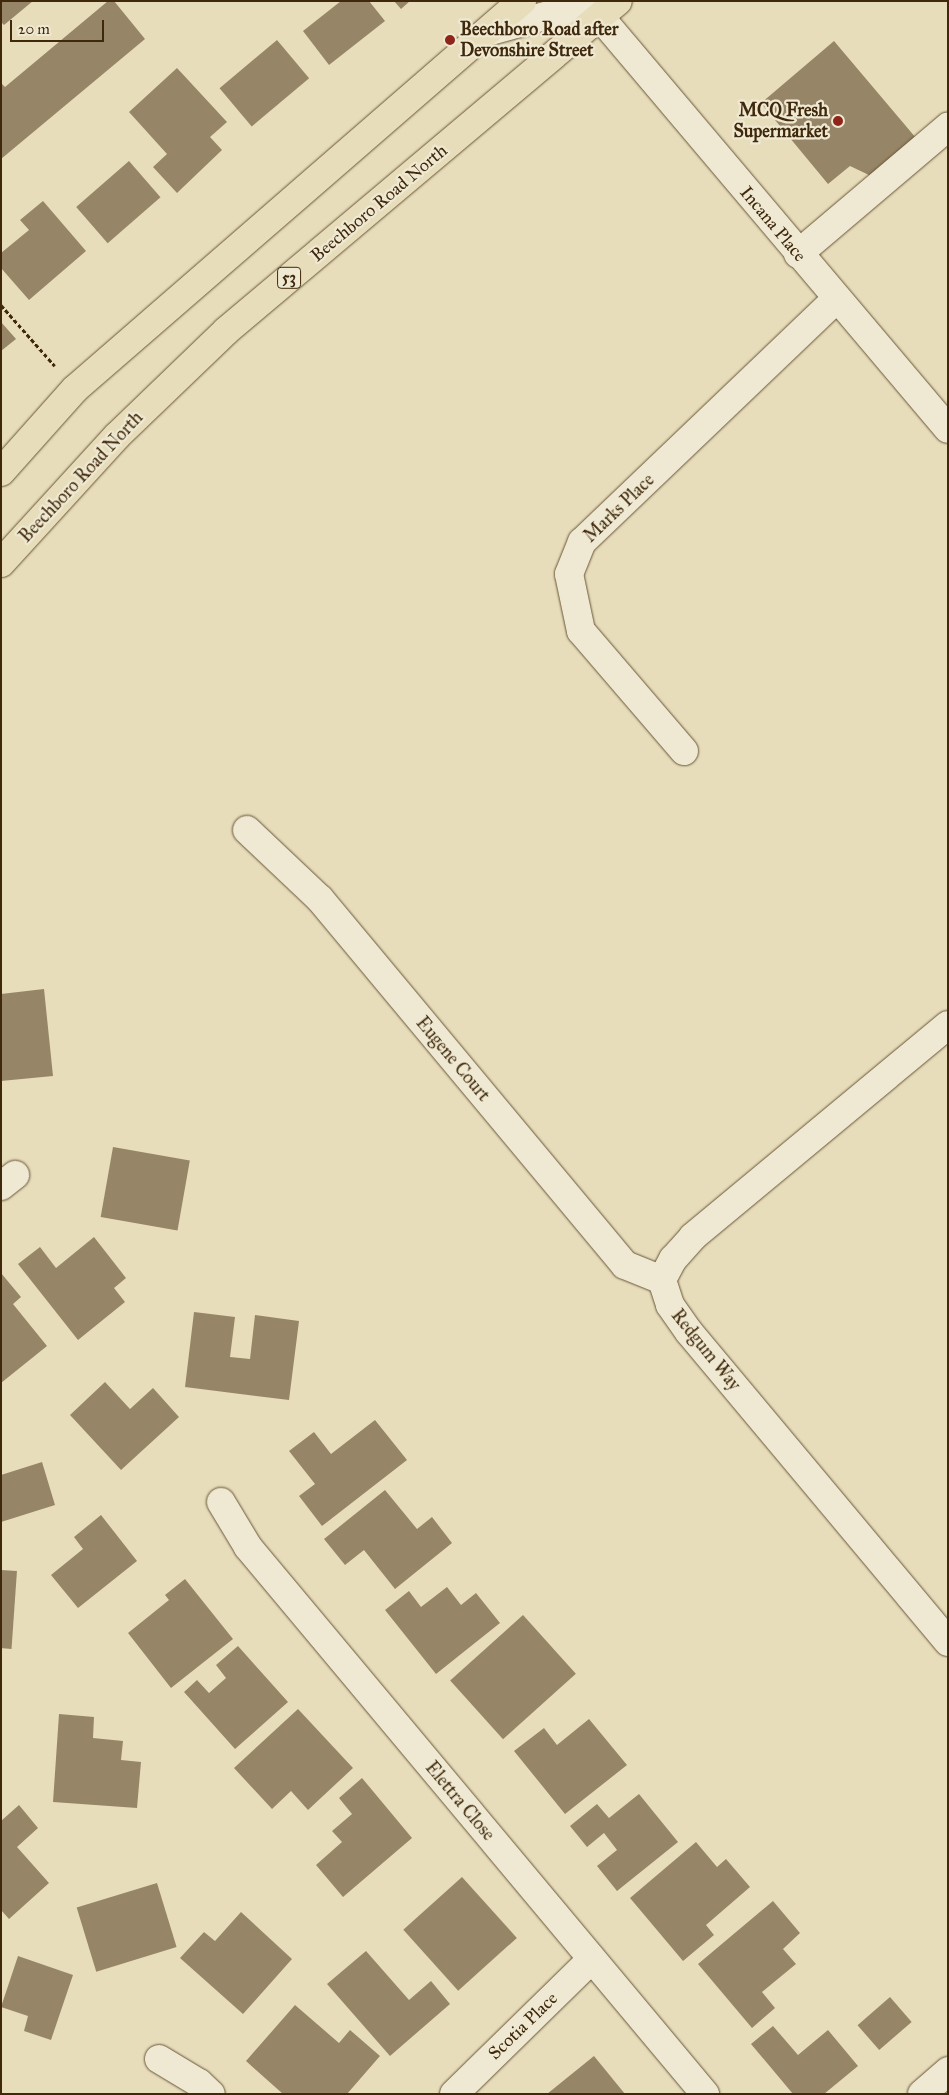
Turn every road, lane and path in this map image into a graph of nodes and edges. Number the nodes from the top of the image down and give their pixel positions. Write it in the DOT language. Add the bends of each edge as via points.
graph roads {
  1 [pos="522,1"];
  2 [pos="605,6"];
  3 [pos="487,32"];
  4 [pos="948,127"];
  5 [pos="798,254"];
  6 [pos="836,299"];
  7 [pos="1,305"];
  8 [pos="62,360"];
  9 [pos="948,429"];
  10 [pos="1,472"];
  11 [pos="1,563"];
  12 [pos="684,751"];
  13 [pos="247,830"];
  14 [pos="946,1031"];
  15 [pos="662,1280"];
  16 [pos="222,1502"];
  17 [pos="948,1642"];
  18 [pos="592,1959"];
  19 [pos="159,2059"];
  20 [pos="948,2072"];
  21 [pos="211,2094"];
  22 [pos="454,2094"];
  23 [pos="706,2094"];
  24 [pos="922,2094"];
  1 -- 3 [label="main road"];
  2 -- 3 [label="street" via="559,12"];
  2 -- 5 [label="street, Incana Place"];
  2 -- 11 [label="main road, Beechboro Road North / 53" via="226,331 116,436"];
  3 -- 10 [label="main road" via="75,389"];
  4 -- 5 [label="street"];
  5 -- 6 [label="street, Incana Place"];
  6 -- 9 [label="street, Incana Place"];
  6 -- 12 [label="street, Marks Place" via="582,542 569,574 582,631"];
  7 -- 8 [label="path" via="54,366"];
  13 -- 15 [label="street, Eugene Court" via="320,899 625,1265"];
  14 -- 15 [label="street" via="694,1237 673,1259"];
  15 -- 17 [label="street, Redgum Way" via="670,1305 688,1332"];
  16 -- 18 [label="street, Elettra Close" via="248,1546"];
  18 -- 22 [label="street, Scotia Place"];
  18 -- 23 [label="street, Elettra Close"];
  19 -- 21 [label="street"];
  20 -- 24 [label="street"];
}
